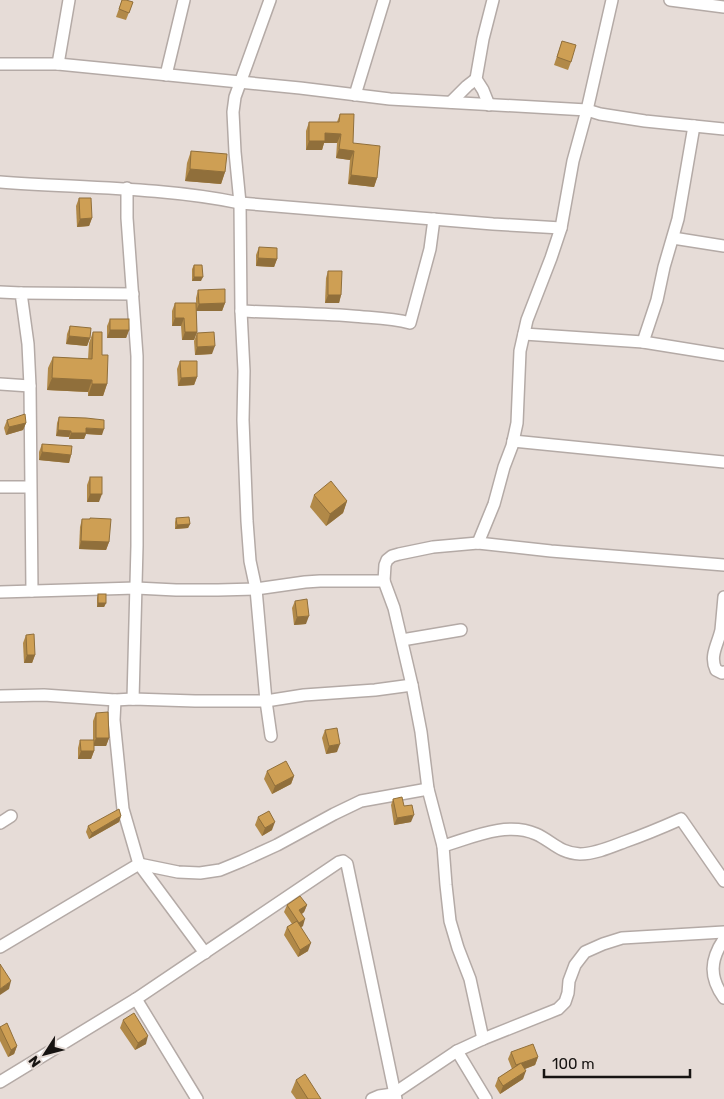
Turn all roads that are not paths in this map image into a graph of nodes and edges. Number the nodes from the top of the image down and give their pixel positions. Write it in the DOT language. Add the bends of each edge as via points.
graph roads {
  1 [pos="69,0"];
  2 [pos="184,0"];
  3 [pos="270,0"];
  4 [pos="384,0"];
  5 [pos="493,0"];
  6 [pos="612,0"];
  7 [pos="670,0"];
  8 [pos="724,7"];
  9 [pos="0,64"];
  10 [pos="58,64"];
  11 [pos="166,75"];
  12 [pos="476,79"];
  13 [pos="241,83"];
  14 [pos="355,95"];
  15 [pos="451,102"];
  16 [pos="489,105"];
  17 [pos="587,110"];
  18 [pos="694,126"];
  19 [pos="724,129"];
  20 [pos="0,182"];
  21 [pos="127,188"];
  22 [pos="240,203"];
  23 [pos="434,218"];
  24 [pos="561,228"];
  25 [pos="673,238"];
  26 [pos="724,246"];
  27 [pos="0,292"];
  28 [pos="21,293"];
  29 [pos="132,294"];
  30 [pos="241,311"];
  31 [pos="524,334"];
  32 [pos="643,342"];
  33 [pos="724,355"];
  34 [pos="0,384"];
  35 [pos="30,386"];
  36 [pos="513,441"];
  37 [pos="724,462"];
  38 [pos="0,487"];
  39 [pos="30,487"];
  40 [pos="478,543"];
  41 [pos="724,565"];
  42 [pos="384,581"];
  43 [pos="136,588"];
  44 [pos="256,589"];
  45 [pos="32,591"];
  46 [pos="0,592"];
  47 [pos="724,597"];
  48 [pos="461,630"];
  49 [pos="402,640"];
  50 [pos="724,672"];
  51 [pos="412,685"];
  52 [pos="0,696"];
  53 [pos="133,698"];
  54 [pos="115,700"];
  55 [pos="266,701"];
  56 [pos="271,736"];
  57 [pos="428,789"];
  58 [pos="11,816"];
  59 [pos="0,823"];
  60 [pos="443,846"];
  61 [pos="139,864"];
  62 [pos="724,881"];
  63 [pos="724,932"];
  64 [pos="724,939"];
  65 [pos="0,947"];
  66 [pos="205,954"];
  67 [pos="724,998"];
  68 [pos="136,999"];
  69 [pos="483,1038"];
  70 [pos="457,1051"];
  71 [pos="0,1082"];
  72 [pos="394,1096"];
  73 [pos="197,1099"];
  74 [pos="372,1099"];
  75 [pos="486,1099"];
  1 -- 10 [label="street"];
  2 -- 11 [label="street"];
  3 -- 13 [label="street"];
  4 -- 14 [label="street"];
  5 -- 12 [label="street"];
  6 -- 17 [label="street"];
  7 -- 8 [label="street"];
  9 -- 10 [label="street"];
  10 -- 11 [label="street"];
  11 -- 13 [label="street"];
  12 -- 15 [label="street"];
  12 -- 16 [label="street"];
  13 -- 14 [label="street"];
  13 -- 22 [label="street" via="233,112"];
  14 -- 15 [label="street"];
  15 -- 16 [label="street"];
  16 -- 17 [label="street"];
  17 -- 18 [label="street"];
  17 -- 24 [label="street" via="573,161"];
  18 -- 19 [label="street"];
  18 -- 25 [label="street"];
  20 -- 21 [label="street"];
  21 -- 22 [label="street"];
  21 -- 29 [label="street"];
  22 -- 23 [label="street"];
  22 -- 30 [label="street"];
  23 -- 24 [label="street"];
  23 -- 30 [label="street" via="430,249 410,323 379,317"];
  24 -- 31 [label="street"];
  25 -- 26 [label="street"];
  25 -- 32 [label="street"];
  27 -- 28 [label="street"];
  28 -- 29 [label="street"];
  28 -- 35 [label="street"];
  29 -- 43 [label="street" via="137,356"];
  30 -- 44 [label="street" via="247,521"];
  31 -- 32 [label="street"];
  31 -- 36 [label="street"];
  32 -- 33 [label="street"];
  34 -- 35 [label="street"];
  35 -- 39 [label="street"];
  36 -- 37 [label="street"];
  36 -- 40 [label="street"];
  38 -- 39 [label="street"];
  39 -- 45 [label="street"];
  40 -- 41 [label="street"];
  40 -- 42 [label="street" via="433,547 392,556 385,566"];
  42 -- 44 [label="street" via="312,581"];
  42 -- 49 [label="street"];
  43 -- 44 [label="street"];
  43 -- 45 [label="street"];
  43 -- 53 [label="street"];
  44 -- 55 [label="street"];
  45 -- 46 [label="street"];
  47 -- 50 [label="street" via="713,664 716,670"];
  48 -- 49 [label="street"];
  49 -- 51 [label="street"];
  51 -- 55 [label="street"];
  51 -- 57 [label="street"];
  52 -- 54 [label="street" via="44,695"];
  53 -- 54 [label="street"];
  53 -- 55 [label="street"];
  54 -- 61 [label="street" via="114,720 124,809"];
  55 -- 56 [label="street"];
  57 -- 60 [label="street"];
  57 -- 61 [label="street" via="361,800 277,845 220,870 178,872"];
  58 -- 59 [label="street"];
  60 -- 62 [label="street" via="493,831 513,830 534,833 561,850 582,854 607,848 681,819"];
  60 -- 69 [label="street" via="450,921 470,979"];
  61 -- 65 [label="street"];
  61 -- 66 [label="street"];
  63 -- 69 [label="street" via="622,938 603,944 585,952 575,965 568,993 558,1009"];
  64 -- 67 [label="street" via="717,949 713,965 714,978"];
  66 -- 68 [label="street"];
  66 -- 72 [label="street" via="343,861"];
  68 -- 71 [label="street"];
  68 -- 73 [label="street"];
  69 -- 70 [label="street"];
  70 -- 72 [label="street"];
  70 -- 75 [label="street"];
  72 -- 74 [label="street"];
}
